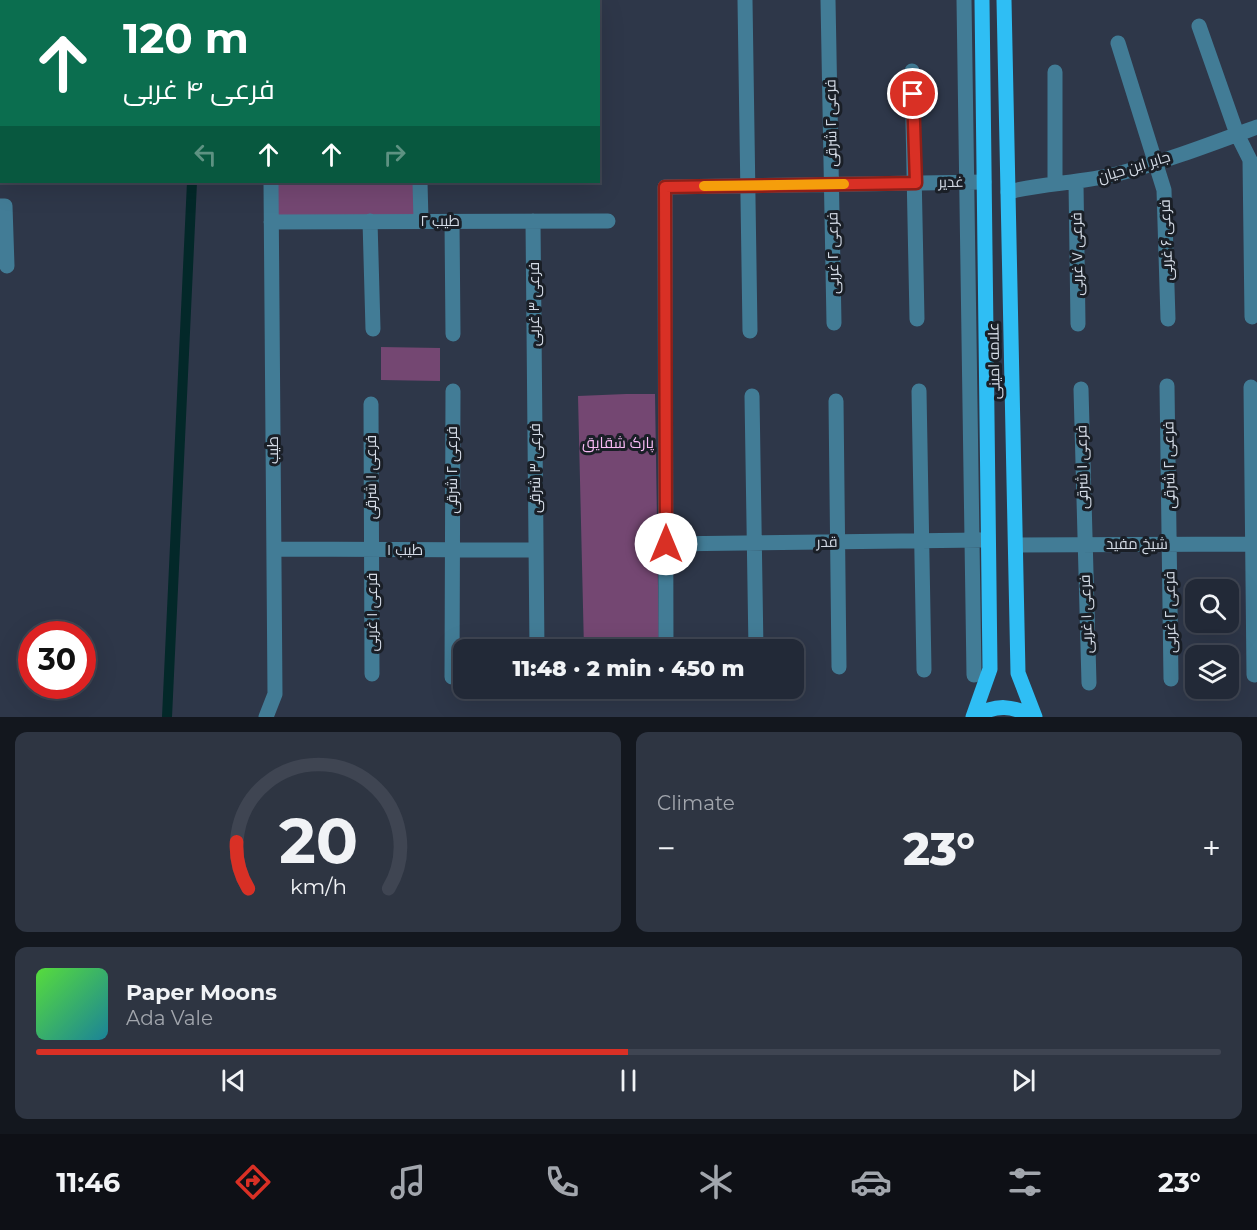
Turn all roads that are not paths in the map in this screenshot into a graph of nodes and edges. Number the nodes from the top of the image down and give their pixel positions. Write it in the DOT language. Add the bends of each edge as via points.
graph roads {
  1 [pos="745,0"];
  2 [pos="828,0"];
  3 [pos="964,0"];
  4 [pos="982,0"];
  5 [pos="1004,0"];
  6 [pos="1199,26"];
  7 [pos="1118,44"];
  8 [pos="912,71"];
  9 [pos="1055,72"];
  10 [pos="1257,127"];
  11 [pos="1237,134"];
  12 [pos="1155,162"];
  13 [pos="967,182"];
  14 [pos="984,182"];
  15 [pos="271,183"];
  16 [pos="420,183"];
  17 [pos="916,183"];
  18 [pos="1055,183"];
  19 [pos="1076,183"];
  20 [pos="832,184"];
  21 [pos="748,186"];
  22 [pos="1008,192"];
  23 [pos="0,206"];
  24 [pos="370,221"];
  25 [pos="421,221"];
  26 [pos="452,221"];
  27 [pos="533,221"];
  28 [pos="608,221"];
  29 [pos="271,222"];
  30 [pos="7,266"];
  31 [pos="1252,317"];
  32 [pos="917,319"];
  33 [pos="1168,319"];
  34 [pos="834,323"];
  35 [pos="1077,324"];
  36 [pos="373,329"];
  37 [pos="750,331"];
  38 [pos="453,334"];
  39 [pos="534,386"];
  40 [pos="1167,386"];
  41 [pos="1251,387"];
  42 [pos="1081,389"];
  43 [pos="453,391"];
  44 [pos="919,391"];
  45 [pos="752,396"];
  46 [pos="836,401"];
  47 [pos="371,404"];
  48 [pos="987,444"];
  49 [pos="1014,444"];
  50 [pos="972,540"];
  51 [pos="989,540"];
  52 [pos="922,541"];
  53 [pos="838,542"];
  54 [pos="754,543"];
  55 [pos="666,544"];
  56 [pos="1084,544"];
  57 [pos="1170,544"];
  58 [pos="1255,544"];
  59 [pos="1016,545"];
  60 [pos="274,549"];
  61 [pos="372,549"];
  62 [pos="452,550"];
  63 [pos="535,550"];
  64 [pos="537,639"];
  65 [pos="666,639"];
  66 [pos="756,639"];
  67 [pos="839,667"];
  68 [pos="924,670"];
  69 [pos="372,674"];
  70 [pos="974,675"];
  71 [pos="1254,675"];
  72 [pos="452,677"];
  73 [pos="1171,679"];
  74 [pos="1089,682"];
  75 [pos="275,694"];
  76 [pos="266,717"];
  77 [pos="278,717"];
  78 [pos="974,717"];
  79 [pos="1035,717"];
  1 -- 21 [label="street"];
  2 -- 20 [label="street, فرعی ۲ شرقی"];
  3 -- 13 [label="street"];
  4 -- 14 [label="main road, علامه امینی"];
  5 -- 22 [label="main road, علامه امینی"];
  6 -- 11 [label="street"];
  7 -- 12 [label="street, فرعی ۶ غربی"];
  8 -- 17 [label="street"];
  9 -- 18 [label="street"];
  10 -- 11 [label="street, جابر ابن حیان"];
  11 -- 12 [label="street, جابر ابن حیان"];
  11 -- 31 [label="street" via="1250,160"];
  12 -- 19 [label="street, جابر ابن حیان"];
  12 -- 33 [label="street, فرعی ۶ غربی" via="1164,190"];
  13 -- 14 [label="street, غدیر"];
  13 -- 17 [label="street, غدیر"];
  13 -- 50 [label="street"];
  14 -- 48 [label="main road, علامه امینی"];
  15 -- 29 [label="street, طیب"];
  16 -- 25 [label="street"];
  17 -- 20 [label="street, غدیر"];
  17 -- 32 [label="street"];
  18 -- 19 [label="street, جابر ابن حیان"];
  18 -- 22 [label="street, جابر ابن حیان"];
  19 -- 35 [label="street, فرعی ۷ غربی"];
  20 -- 21 [label="street, غدیر"];
  20 -- 34 [label="street, فرعی ۲ غربی"];
  21 -- 37 [label="street"];
  21 -- 55 [label="street, غدیر" via="665,187"];
  22 -- 49 [label="main road, علامه امینی"];
  23 -- 30 [label="street" via="5,206"];
  24 -- 25 [label="street, طیب ۲"];
  24 -- 29 [label="street, طیب ۲"];
  24 -- 36 [label="street"];
  25 -- 26 [label="street, طیب ۲"];
  26 -- 27 [label="street, طیب ۲"];
  26 -- 38 [label="street"];
  27 -- 28 [label="street, طیب ۲"];
  27 -- 39 [label="street, فرعی ۳ غربی"];
  29 -- 60 [label="street, طیب"];
  39 -- 63 [label="street, فرعی ۳ شرقی"];
  40 -- 57 [label="street, فرعی ۲ شرقی"];
  41 -- 58 [label="street"];
  42 -- 56 [label="street, فرعی ۱ شرقی"];
  43 -- 62 [label="street, فرعی ۲ شرقی"];
  44 -- 52 [label="street"];
  45 -- 54 [label="street"];
  46 -- 53 [label="street"];
  47 -- 61 [label="street, فرعی ۱ شرقی"];
  48 -- 49 [label="main road"];
  48 -- 51 [label="main road, علامه امینی"];
  49 -- 59 [label="main road, علامه امینی"];
  50 -- 51 [label="street, قدر"];
  50 -- 52 [label="street, قدر"];
  50 -- 70 [label="street"];
  51 -- 78 [label="main road, علامه امینی" via="990,669"];
  52 -- 53 [label="street, قدر"];
  52 -- 68 [label="street"];
  53 -- 54 [label="street, قدر"];
  53 -- 67 [label="street"];
  54 -- 55 [label="street, قدر"];
  54 -- 66 [label="street"];
  55 -- 65 [label="street"];
  56 -- 57 [label="street, شیخ مفید"];
  56 -- 59 [label="street, شیخ مفید"];
  56 -- 74 [label="street, فرعی ۱ غربی"];
  57 -- 58 [label="street, شیخ مفید"];
  57 -- 73 [label="street, فرعی ۲ غربی"];
  58 -- 71 [label="street"];
  59 -- 79 [label="main road, علامه امینی" via="1018,673"];
  60 -- 61 [label="street, طیب ۱"];
  60 -- 75 [label="street, طیب"];
  61 -- 62 [label="street, طیب ۱"];
  61 -- 69 [label="street, فرعی ۱ غربی"];
  62 -- 63 [label="street, طیب ۱"];
  62 -- 72 [label="street"];
  63 -- 64 [label="street"];
  75 -- 76 [label="street, طیب"];
  75 -- 77 [label="street"];
  78 -- 79 [label="main road" via="1000,706"];
}
